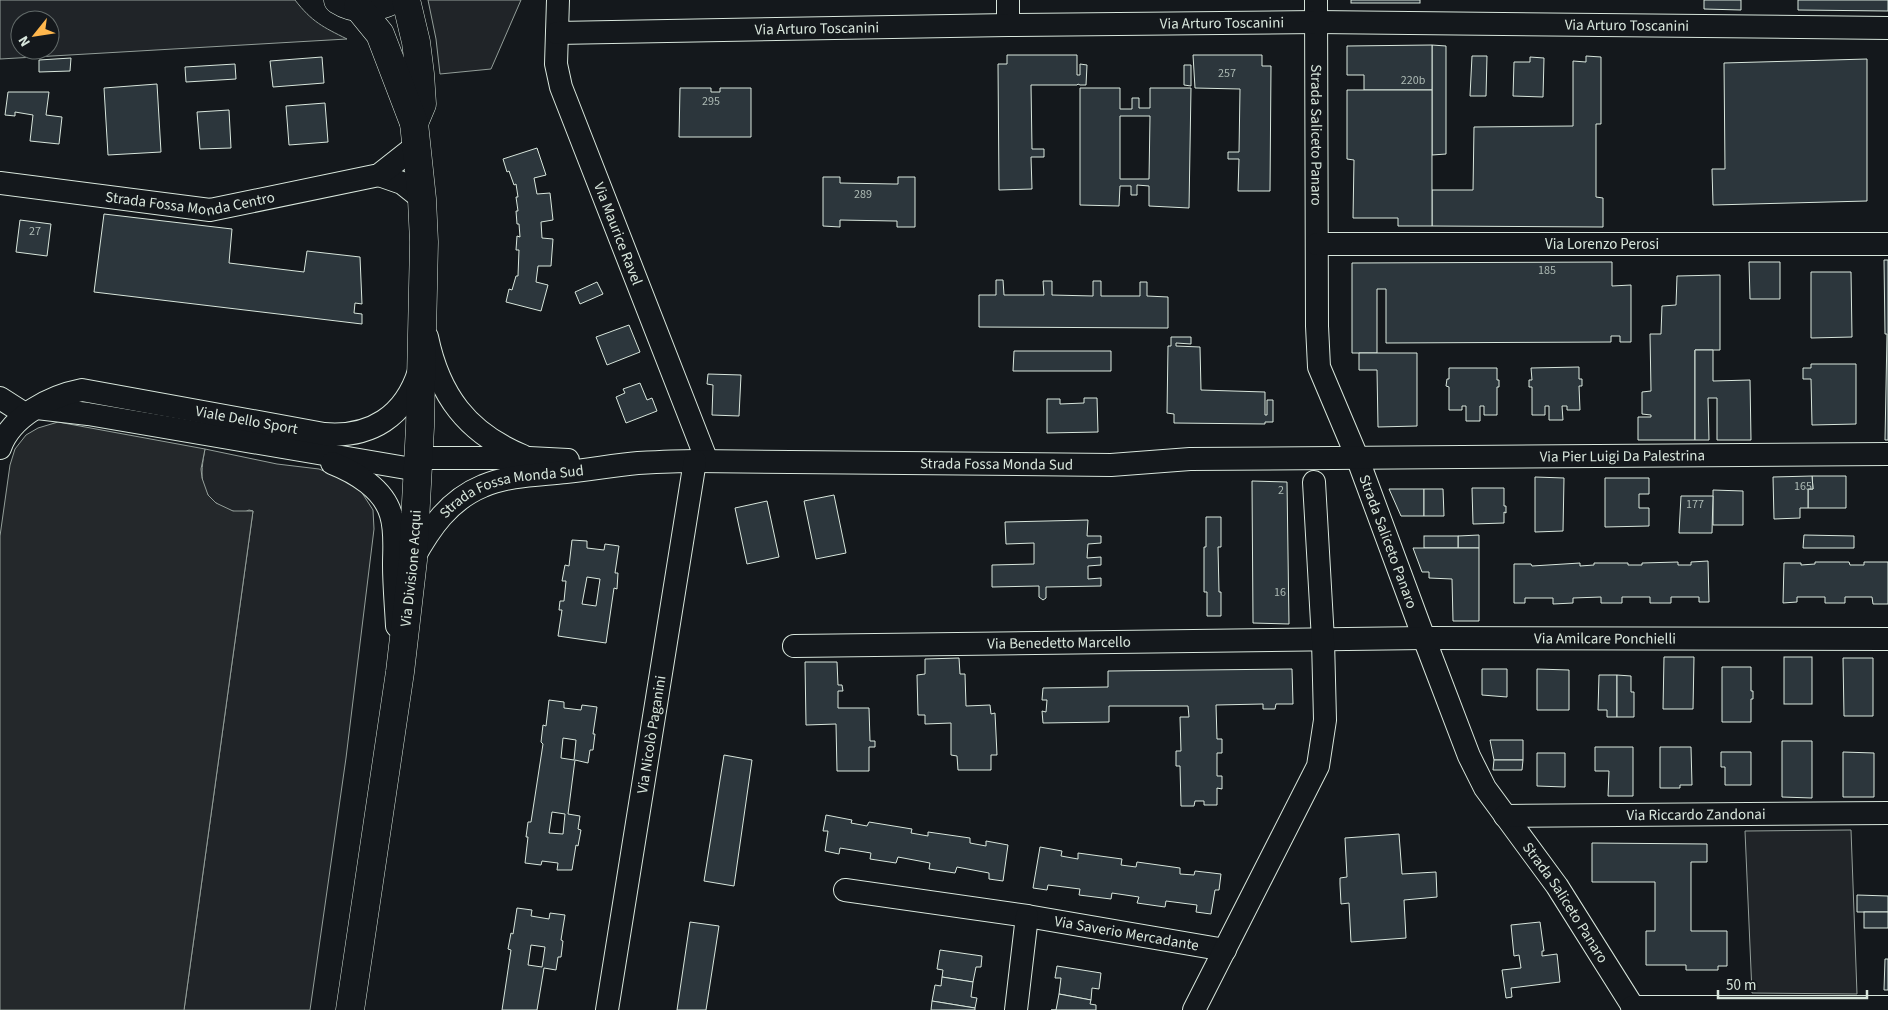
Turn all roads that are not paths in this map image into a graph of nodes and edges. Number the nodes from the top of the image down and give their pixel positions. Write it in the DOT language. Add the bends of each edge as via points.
graph roads {
  1 [pos="393,0"];
  2 [pos="406,0"];
  3 [pos="558,0"];
  4 [pos="1008,0"];
  5 [pos="1316,0"];
  6 [pos="348,4"];
  7 [pos="1316,22"];
  8 [pos="1008,25"];
  9 [pos="1888,28"];
  10 [pos="557,33"];
  11 [pos="415,134"];
  12 [pos="379,175"];
  13 [pos="0,183"];
  14 [pos="422,199"];
  15 [pos="1317,244"];
  16 [pos="1888,244"];
  17 [pos="422,314"];
  18 [pos="422,360"];
  19 [pos="0,398"];
  20 [pos="31,411"];
  21 [pos="0,448"];
  22 [pos="301,451"];
  23 [pos="1888,454"];
  24 [pos="1356,457"];
  25 [pos="528,458"];
  26 [pos="701,461"];
  27 [pos="636,463"];
  28 [pos="419,464"];
  29 [pos="1314,482"];
  30 [pos="413,560"];
  31 [pos="1424,638"];
  32 [pos="1888,639"];
  33 [pos="1323,640"];
  34 [pos="794,646"];
  35 [pos="400,672"];
  36 [pos="1888,813"];
  37 [pos="1506,816"];
  38 [pos="845,890"];
  39 [pos="1027,916"];
  40 [pos="1225,950"];
  41 [pos="1888,1007"];
  42 [pos="1634,1008"];
  43 [pos="350,1010"];
  44 [pos="607,1010"];
  45 [pos="1016,1010"];
  46 [pos="1194,1010"];
  1 -- 6 [label="main road" via="370,8"];
  2 -- 11 [label="main road, Via Divisione Acqui" via="420,74 422,104"];
  3 -- 10 [label="street, Via Maurice Ravel"];
  4 -- 8 [label="street"];
  5 -- 7 [label="street, Strada Saliceto Panaro"];
  6 -- 11 [label="main road, Via Divisione Acqui" via="380,34"];
  7 -- 8 [label="street, Via Arturo Toscanini"];
  7 -- 9 [label="street, Via Arturo Toscanini"];
  7 -- 15 [label="street, Strada Saliceto Panaro"];
  8 -- 10 [label="street, Via Arturo Toscanini"];
  10 -- 26 [label="street, Via Maurice Ravel" via="556,64 561,88"];
  11 -- 12 [label="street, Strada Fossa Monda Centro" via="412,150"];
  11 -- 14 [label="main road, Via Divisione Acqui"];
  12 -- 13 [label="street, Strada Fossa Monda Centro" via="210,210"];
  12 -- 14 [label="street" via="402,183"];
  14 -- 17 [label="main road, Via Divisione Acqui"];
  15 -- 16 [label="street, Via Lorenzo Perosi"];
  15 -- 24 [label="street, Strada Saliceto Panaro" via="1319,367"];
  17 -- 18 [label="main road, Via Divisione Acqui"];
  17 -- 25 [label="street" via="437,371 453,404 486,436"];
  18 -- 20 [label="street, Viale Dello Sport" via="414,386 399,410 354,434 324,434 82,390"];
  18 -- 28 [label="main road, Via Divisione Acqui"];
  19 -- 20 [label="street, Viale Dello Sport"];
  20 -- 21 [label="street, Viale Dello Sport" via="9,429"];
  20 -- 22 [label="street, Viale Dello Sport" via="88,414"];
  22 -- 28 [label="street, Viale Dello Sport"];
  22 -- 35 [label="street, Viale Dello Sport" via="353,472 378,494 389,509 394,539"];
  23 -- 24 [label="street, Via Pier Luigi Da Palestrina"];
  24 -- 26 [label="street, Strada Fossa Monda Sud" via="1190,458 1111,465"];
  24 -- 31 [label="street, Strada Saliceto Panaro"];
  25 -- 27 [label="street, Strada Fossa Monda Sud"];
  25 -- 28 [label="street, Strada Fossa Monda Sud"];
  26 -- 27 [label="street, Strada Fossa Monda Sud"];
  26 -- 44 [label="street, Via Nicolò Paganini"];
  27 -- 30 [label="street, Strada Fossa Monda Sud" via="539,474 482,486 441,514"];
  28 -- 30 [label="main road, Via Divisione Acqui"];
  29 -- 33 [label="street"];
  30 -- 35 [label="main road, Via Divisione Acqui"];
  31 -- 32 [label="street, Via Amilcare Ponchielli"];
  31 -- 33 [label="street, Via Amilcare Ponchielli"];
  31 -- 37 [label="street, Strada Saliceto Panaro" via="1469,756"];
  33 -- 34 [label="street, Via Benedetto Marcello"];
  33 -- 40 [label="street" via="1325,720 1318,766"];
  35 -- 43 [label="main road, Via Divisione Acqui"];
  36 -- 37 [label="street, Via Riccardo Zandonai"];
  37 -- 42 [label="street, Strada Saliceto Panaro" via="1557,886"];
  38 -- 39 [label="street, Via Saverio Mercadante"];
  39 -- 40 [label="street, Via Saverio Mercadante"];
  39 -- 45 [label="street"];
  40 -- 46 [label="street"];
  41 -- 42 [label="street"];
}
